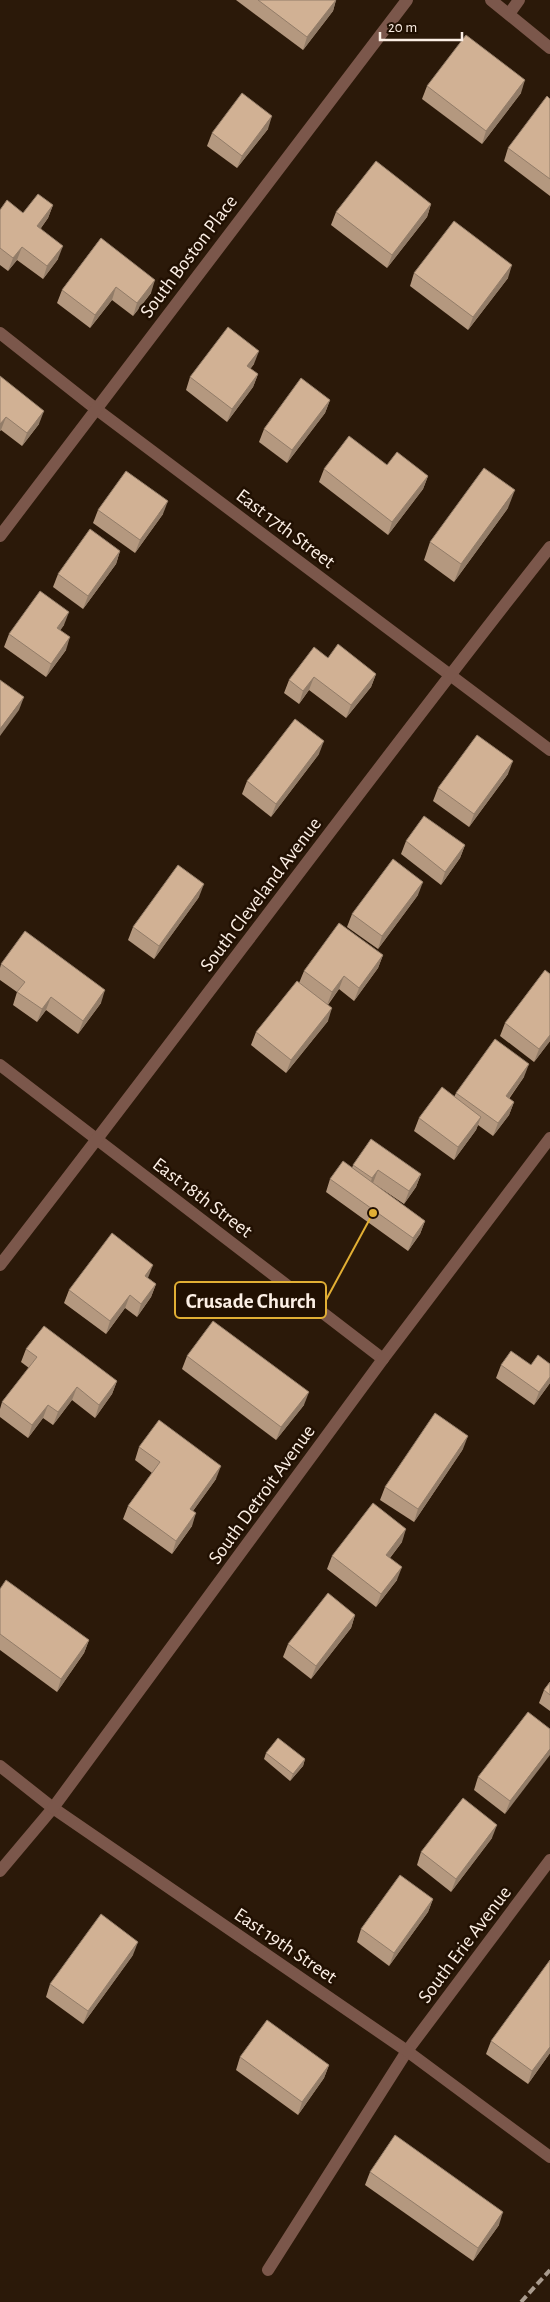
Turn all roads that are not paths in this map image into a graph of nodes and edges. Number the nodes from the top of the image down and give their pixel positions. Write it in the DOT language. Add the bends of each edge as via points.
graph roads {
  1 [pos="408,0"];
  2 [pos="491,0"];
  3 [pos="519,0"];
  4 [pos="509,14"];
  5 [pos="550,48"];
  6 [pos="0,333"];
  7 [pos="96,408"];
  8 [pos="0,536"];
  9 [pos="550,547"];
  10 [pos="450,674"];
  11 [pos="550,750"];
  12 [pos="0,1066"];
  13 [pos="550,1138"];
  14 [pos="98,1140"];
  15 [pos="0,1265"];
  16 [pos="383,1359"];
  17 [pos="0,1766"];
  18 [pos="53,1808"];
  19 [pos="550,1860"];
  20 [pos="0,1870"];
  21 [pos="407,2051"];
  22 [pos="550,2158"];
  23 [pos="268,2270"];
  1 -- 7 [label="street, South Boston Place"];
  2 -- 4 [label="street"];
  3 -- 4 [label="street"];
  4 -- 5 [label="street"];
  6 -- 7 [label="street, East 17th Street"];
  7 -- 8 [label="street, South Boston Place"];
  7 -- 10 [label="street, East 17th Street"];
  9 -- 10 [label="street, South Cleveland Avenue"];
  10 -- 11 [label="street, East 17th Street"];
  10 -- 14 [label="street, South Cleveland Avenue"];
  12 -- 14 [label="street, East 18th Street"];
  13 -- 16 [label="street, South Detroit Avenue"];
  14 -- 15 [label="street, South Cleveland Avenue"];
  14 -- 16 [label="street, East 18th Street"];
  16 -- 18 [label="street, South Detroit Avenue"];
  17 -- 18 [label="street, East 19th Street"];
  18 -- 20 [label="street, South Detroit Avenue"];
  18 -- 21 [label="street, East 19th Street"];
  19 -- 21 [label="street, South Erie Avenue"];
  21 -- 22 [label="street, East 19th Street"];
  21 -- 23 [label="street, South Erie Avenue"];
}
